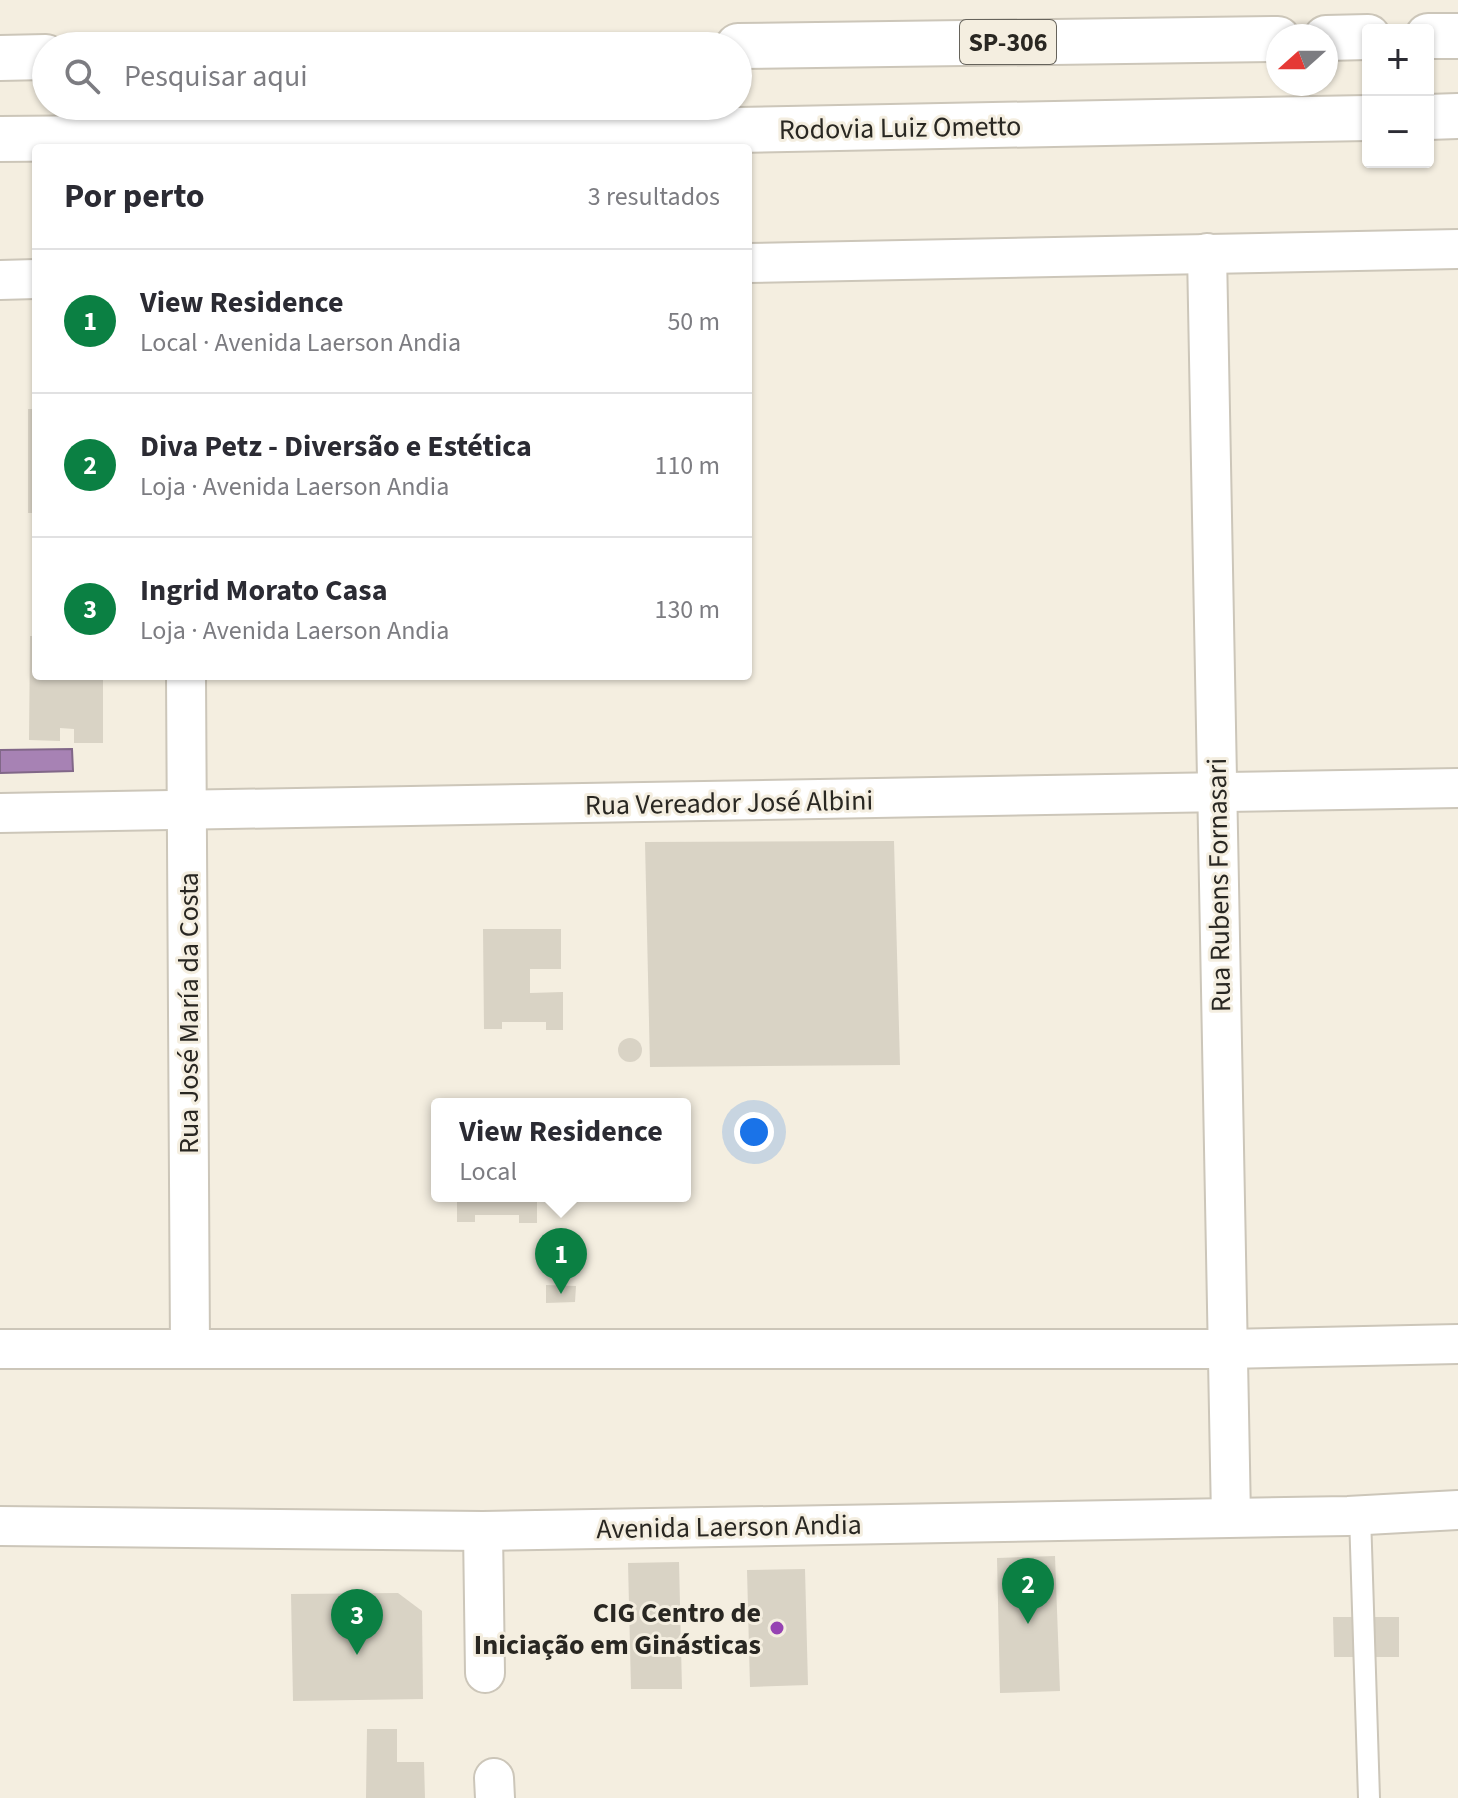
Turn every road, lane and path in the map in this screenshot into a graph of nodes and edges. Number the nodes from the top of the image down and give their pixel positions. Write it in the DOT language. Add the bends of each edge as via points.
graph roads {
  1 [pos="1434,36"];
  2 [pos="1458,36"];
  3 [pos="1362,37"];
  4 [pos="1338,38"];
  5 [pos="1266,39"];
  6 [pos="752,46"];
  7 [pos="32,57"];
  8 [pos="0,58"];
  9 [pos="1458,116"];
  10 [pos="1434,117"];
  11 [pos="1362,118"];
  12 [pos="0,139"];
  13 [pos="1458,249"];
  14 [pos="1207,253"];
  15 [pos="752,263"];
  16 [pos="32,279"];
  17 [pos="0,280"];
  18 [pos="186,680"];
  19 [pos="1458,788"];
  20 [pos="1216,793"];
  21 [pos="187,811"];
  22 [pos="0,813"];
  23 [pos="1458,1344"];
  24 [pos="0,1349"];
  25 [pos="190,1349"];
  26 [pos="1226,1349"];
  27 [pos="1458,1510"];
  28 [pos="1360,1515"];
  29 [pos="1231,1517"];
  30 [pos="0,1526"];
  31 [pos="483,1531"];
  32 [pos="485,1673"];
  33 [pos="1369,1798"];
  1 -- 2 [label="main road"];
  3 -- 4 [label="main road"];
  5 -- 6 [label="main road, SP-306"];
  7 -- 8 [label="main road"];
  9 -- 10 [label="main road"];
  11 -- 12 [label="main road, Rodovia Luiz Ometto"];
  13 -- 14 [label="street"];
  14 -- 15 [label="street"];
  14 -- 20 [label="street, Rua Rubens Fornasari"];
  16 -- 17 [label="street"];
  18 -- 21 [label="street, Rua José María da Costa"];
  19 -- 20 [label="street, Rua Vereador José Albini"];
  20 -- 21 [label="street, Rua Vereador José Albini"];
  20 -- 26 [label="street, Rua Rubens Fornasari"];
  21 -- 22 [label="street, Rua Vereador José Albini"];
  21 -- 25 [label="street, Rua José María da Costa"];
  23 -- 26 [label="street"];
  24 -- 25 [label="street"];
  25 -- 26 [label="street"];
  26 -- 29 [label="street, Rua Rubens Fornasari"];
  27 -- 28 [label="street, Avenida Laerson Andia"];
  28 -- 29 [label="street, Avenida Laerson Andia"];
  28 -- 33 [label="lane"];
  29 -- 31 [label="street, Avenida Laerson Andia"];
  30 -- 31 [label="street, Avenida Laerson Andia"];
  31 -- 32 [label="street"];
}
